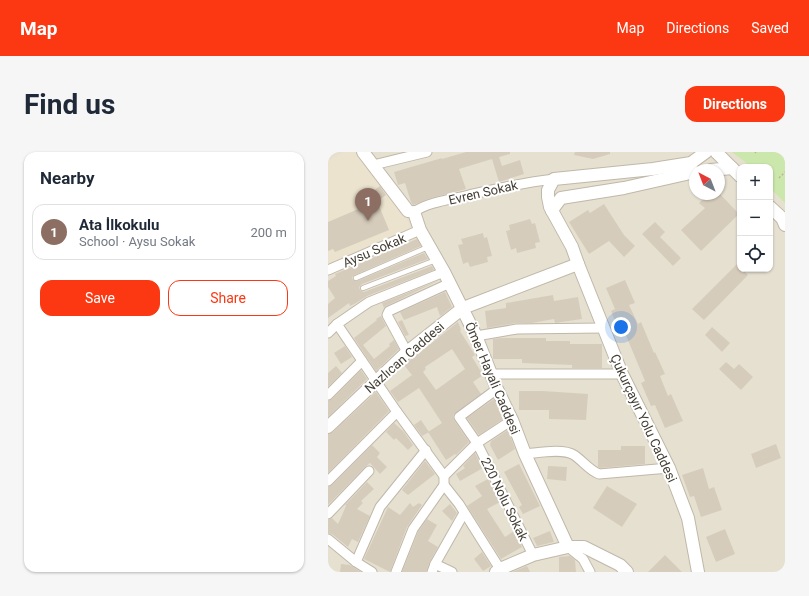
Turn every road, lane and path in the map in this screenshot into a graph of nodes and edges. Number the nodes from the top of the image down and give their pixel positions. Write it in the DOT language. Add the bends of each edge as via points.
graph roads {
  1 [pos="363,152"];
  2 [pos="427,152"];
  3 [pos="706,152"];
  4 [pos="716,152"];
  5 [pos="373,165"];
  6 [pos="648,170"];
  7 [pos="725,171"];
  8 [pos="736,172"];
  9 [pos="785,172"];
  10 [pos="689,173"];
  11 [pos="779,178"];
  12 [pos="554,179"];
  13 [pos="648,182"];
  14 [pos="773,210"];
  15 [pos="552,211"];
  16 [pos="411,212"];
  17 [pos="785,225"];
  18 [pos="420,230"];
  19 [pos="430,247"];
  20 [pos="437,260"];
  21 [pos="578,264"];
  22 [pos="328,270"];
  23 [pos="444,272"];
  24 [pos="356,278"];
  25 [pos="450,283"];
  26 [pos="363,288"];
  27 [pos="463,308"];
  28 [pos="337,324"];
  29 [pos="604,328"];
  30 [pos="328,333"];
  31 [pos="476,336"];
  32 [pos="407,352"];
  33 [pos="362,361"];
  34 [pos="491,374"];
  35 [pos="622,374"];
  36 [pos="375,380"];
  37 [pos="497,389"];
  38 [pos="328,395"];
  39 [pos="397,412"];
  40 [pos="512,420"];
  41 [pos="328,427"];
  42 [pos="477,442"];
  43 [pos="426,450"];
  44 [pos="524,454"];
  45 [pos="669,468"];
  46 [pos="369,471"];
  47 [pos="444,480"];
  48 [pos="328,481"];
  49 [pos="464,513"];
  50 [pos="328,514"];
  51 [pos="328,539"];
  52 [pos="568,547"];
  53 [pos="533,555"];
  54 [pos="356,562"];
  55 [pos="434,568"];
  56 [pos="498,570"];
  57 [pos="372,572"];
  58 [pos="396,572"];
  59 [pos="452,572"];
  60 [pos="590,572"];
  61 [pos="627,572"];
  62 [pos="698,572"];
  1 -- 5 [label="street, Ömer Hayali Caddesi"];
  2 -- 5 [label="street"];
  3 -- 6 [label="street" via="691,163"];
  4 -- 8 [label="street"];
  5 -- 16 [label="street, Ömer Hayali Caddesi"];
  6 -- 12 [label="street"];
  6 -- 13 [label="street"];
  7 -- 8 [label="street"];
  9 -- 11 [label="path"];
  10 -- 13 [label="street"];
  12 -- 15 [label="street, Çukurçayır Yolu Caddesi" via="548,190"];
  12 -- 16 [label="street, Evren Sokak" via="455,198"];
  13 -- 15 [label="street" via="562,198"];
  14 -- 17 [label="street"];
  15 -- 21 [label="street, Çukurçayır Yolu Caddesi" via="572,247"];
  16 -- 18 [label="street, Ömer Hayali Caddesi"];
  18 -- 19 [label="street, Ömer Hayali Caddesi"];
  18 -- 22 [label="street, Aysu Sokak"];
  19 -- 20 [label="street, Ömer Hayali Caddesi"];
  19 -- 24 [label="lane"];
  20 -- 23 [label="street, Ömer Hayali Caddesi"];
  20 -- 26 [label="lane"];
  21 -- 27 [label="street, Nazlıcan Caddesi"];
  21 -- 29 [label="street, Çukurçayır Yolu Caddesi"];
  23 -- 25 [label="street, Ömer Hayali Caddesi"];
  23 -- 28 [label="street" via="369,302"];
  25 -- 27 [label="street, Ömer Hayali Caddesi"];
  25 -- 32 [label="street" via="389,311 387,315"];
  27 -- 31 [label="street, Ömer Hayali Caddesi"];
  27 -- 32 [label="street, Nazlıcan Caddesi"];
  28 -- 30 [label="street"];
  28 -- 33 [label="street"];
  29 -- 31 [label="street" via="517,329"];
  29 -- 35 [label="street, Çukurçayır Yolu Caddesi"];
  31 -- 34 [label="street, Ömer Hayali Caddesi"];
  32 -- 36 [label="street, Nazlıcan Caddesi"];
  33 -- 36 [label="street"];
  33 -- 38 [label="street"];
  34 -- 35 [label="street"];
  34 -- 37 [label="street, Ömer Hayali Caddesi"];
  35 -- 45 [label="street, Çukurçayır Yolu Caddesi"];
  36 -- 39 [label="street"];
  36 -- 41 [label="street, Nazlıcan Caddesi"];
  37 -- 40 [label="street, Ömer Hayali Caddesi"];
  37 -- 42 [label="street, 220 Nolu Sokak" via="459,417"];
  39 -- 43 [label="street"];
  39 -- 48 [label="street"];
  40 -- 42 [label="street"];
  40 -- 44 [label="street, Ömer Hayali Caddesi"];
  42 -- 47 [label="street"];
  42 -- 53 [label="street, 220 Nolu Sokak"];
  43 -- 47 [label="street"];
  43 -- 54 [label="street" via="380,508"];
  44 -- 45 [label="street" via="564,451 573,454 599,474"];
  44 -- 52 [label="street, Ömer Hayali Caddesi"];
  45 -- 62 [label="street, Çukurçayır Yolu Caddesi" via="688,518"];
  46 -- 50 [label="street"];
  47 -- 49 [label="street"];
  47 -- 58 [label="street" via="413,530"];
  49 -- 55 [label="street"];
  49 -- 56 [label="street"];
  51 -- 54 [label="street"];
  52 -- 53 [label="street"];
  52 -- 60 [label="street" via="583,559"];
  52 -- 61 [label="street" via="584,547 620,565"];
  53 -- 56 [label="street"];
  54 -- 57 [label="street"];
  55 -- 59 [label="street"];
}
